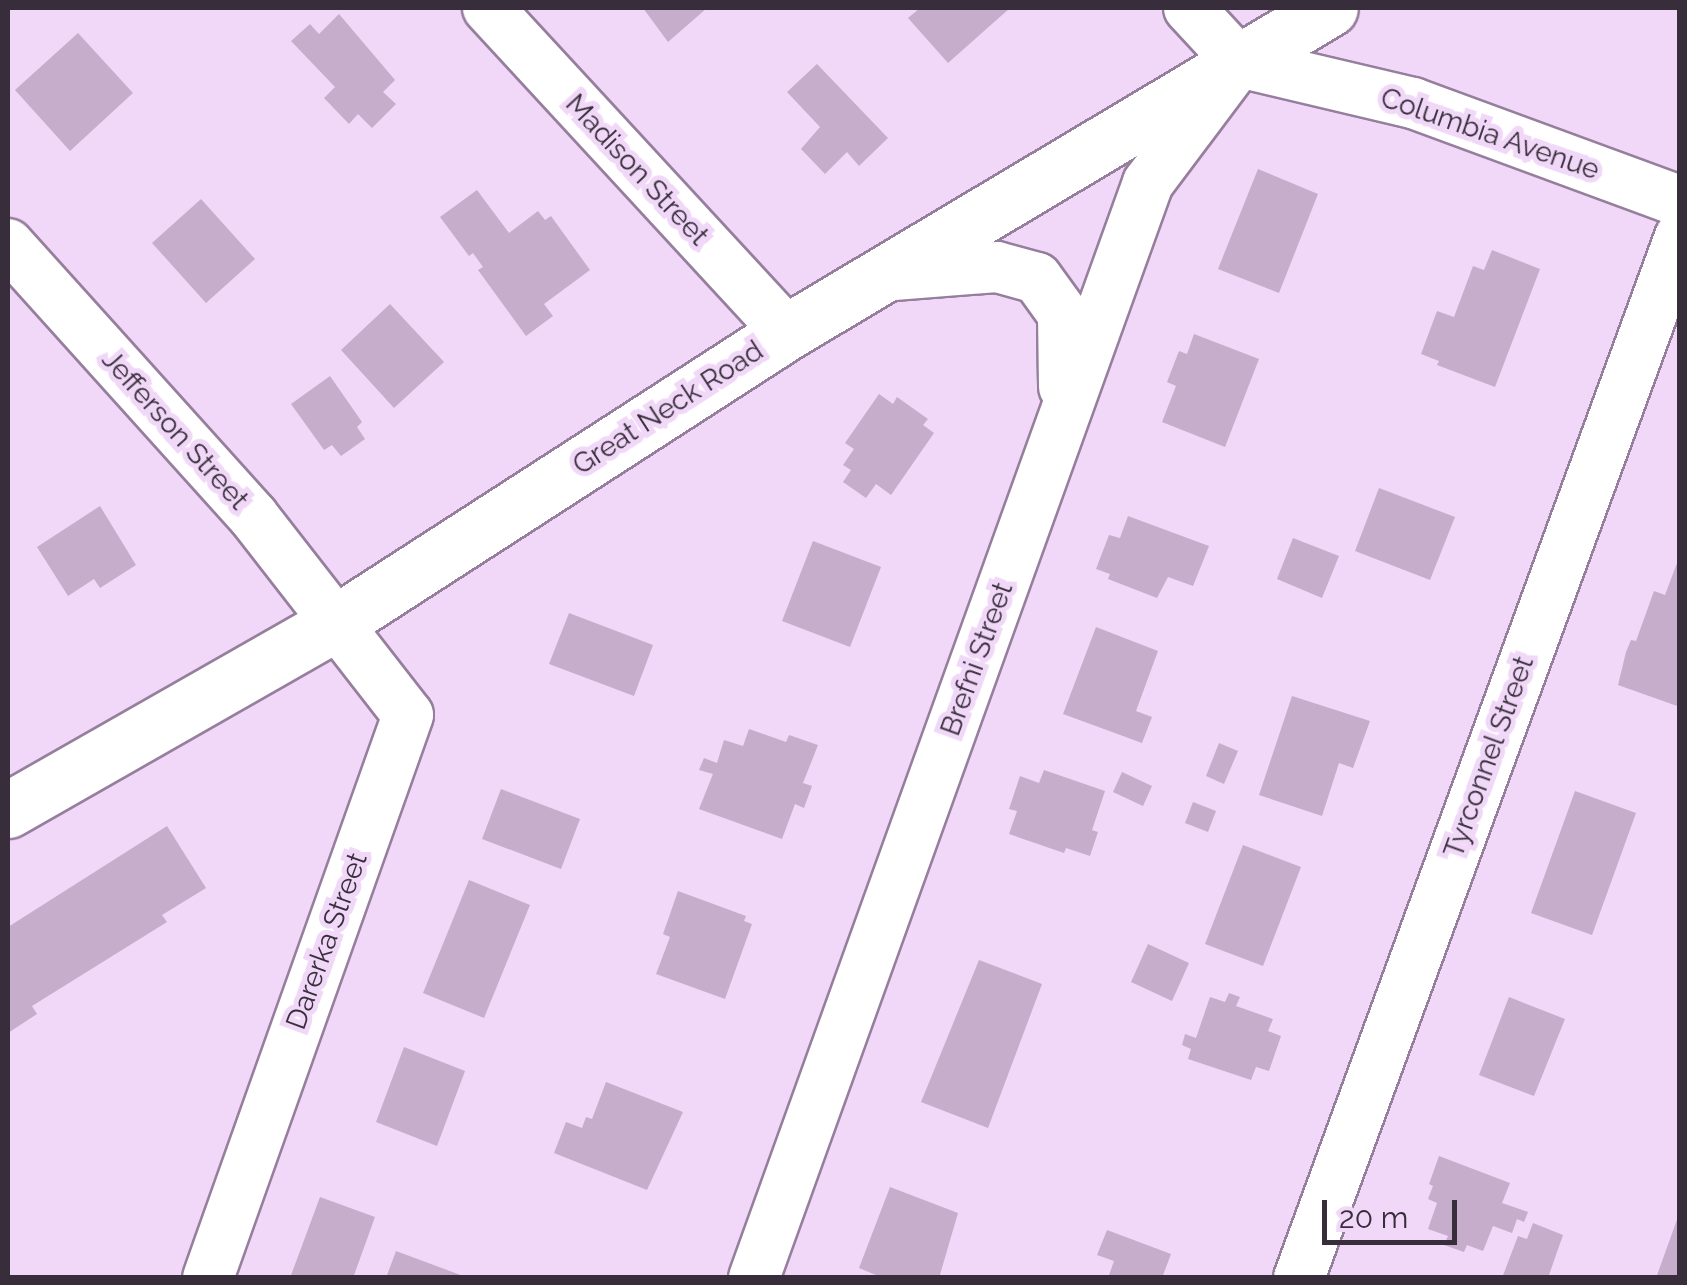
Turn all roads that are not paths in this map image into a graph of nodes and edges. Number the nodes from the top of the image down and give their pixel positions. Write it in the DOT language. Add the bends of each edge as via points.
graph roads {
  1 [pos="488,8"];
  2 [pos="1189,8"];
  3 [pos="1330,8"];
  4 [pos="1240,62"];
  5 [pos="1680,201"];
  6 [pos="1680,236"];
  7 [pos="8,244"];
  8 [pos="881,276"];
  9 [pos="787,332"];
  10 [pos="1065,415"];
  11 [pos="336,623"];
  12 [pos="8,810"];
  13 [pos="208,1278"];
  14 [pos="754,1278"];
  15 [pos="1299,1278"];
  1 -- 9 [label="street, Madison Street"];
  2 -- 4 [label="street"];
  3 -- 4 [label="main road, Great Neck Road"];
  4 -- 5 [label="street, Columbia Avenue" via="1413,103"];
  4 -- 8 [label="main road, Great Neck Road"];
  4 -- 10 [label="street, Brefni Street" via="1148,183"];
  6 -- 15 [label="street, Tyrconnel Street"];
  7 -- 11 [label="street, Jefferson Street" via="253,516"];
  8 -- 9 [label="main road, Great Neck Road"];
  8 -- 10 [label="street" via="997,267 1038,278 1063,314"];
  9 -- 11 [label="main road, Great Neck Road"];
  10 -- 14 [label="street, Brefni Street"];
  11 -- 12 [label="main road, Great Neck Road"];
  11 -- 13 [label="street, Darerka Street" via="408,715"];
}
